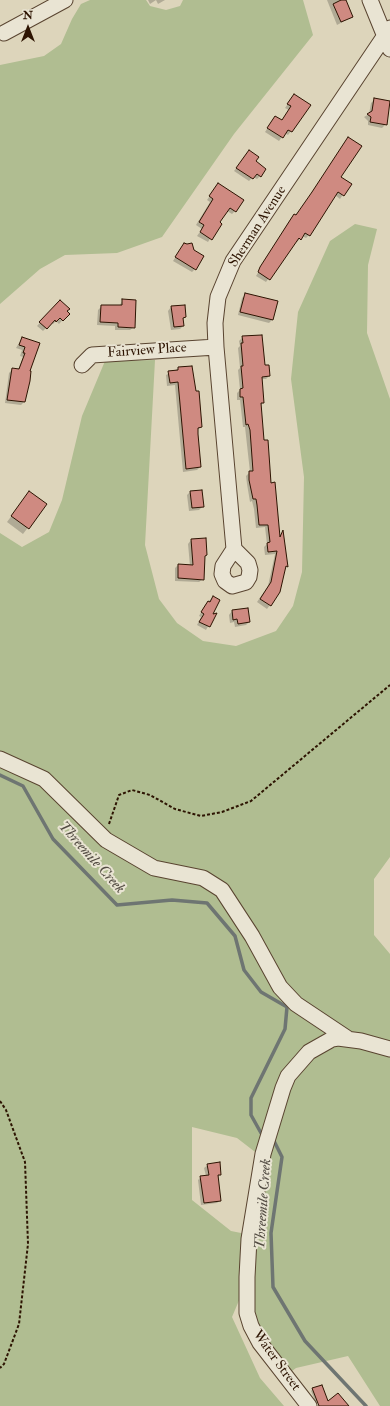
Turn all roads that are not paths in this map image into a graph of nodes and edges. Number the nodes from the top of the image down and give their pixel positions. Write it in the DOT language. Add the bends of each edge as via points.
graph roads {
  1 [pos="65,0"];
  2 [pos="370,0"];
  3 [pos="4,32"];
  4 [pos="388,38"];
  5 [pos="216,346"];
  6 [pos="82,365"];
  7 [pos="234,549"];
  8 [pos="0,759"];
  9 [pos="347,1038"];
  10 [pos="390,1049"];
  11 [pos="309,1406"];
  1 -- 3 [label="street"];
  2 -- 4 [label="street"];
  4 -- 5 [label="street, Sherman Avenue" via="233,261 218,297"];
  5 -- 6 [label="street, Fairview Place" via="92,355"];
  5 -- 7 [label="street, Sherman Avenue"];
  8 -- 9 [label="street" via="44,779 106,840 154,868 203,878 222,890 252,936 280,987 296,1004"];
  9 -- 10 [label="street, Water Street"];
  9 -- 11 [label="street, Water Street" via="332,1039 309,1052 288,1076 263,1154 249,1239 246,1306 251,1326 260,1343"];
}
